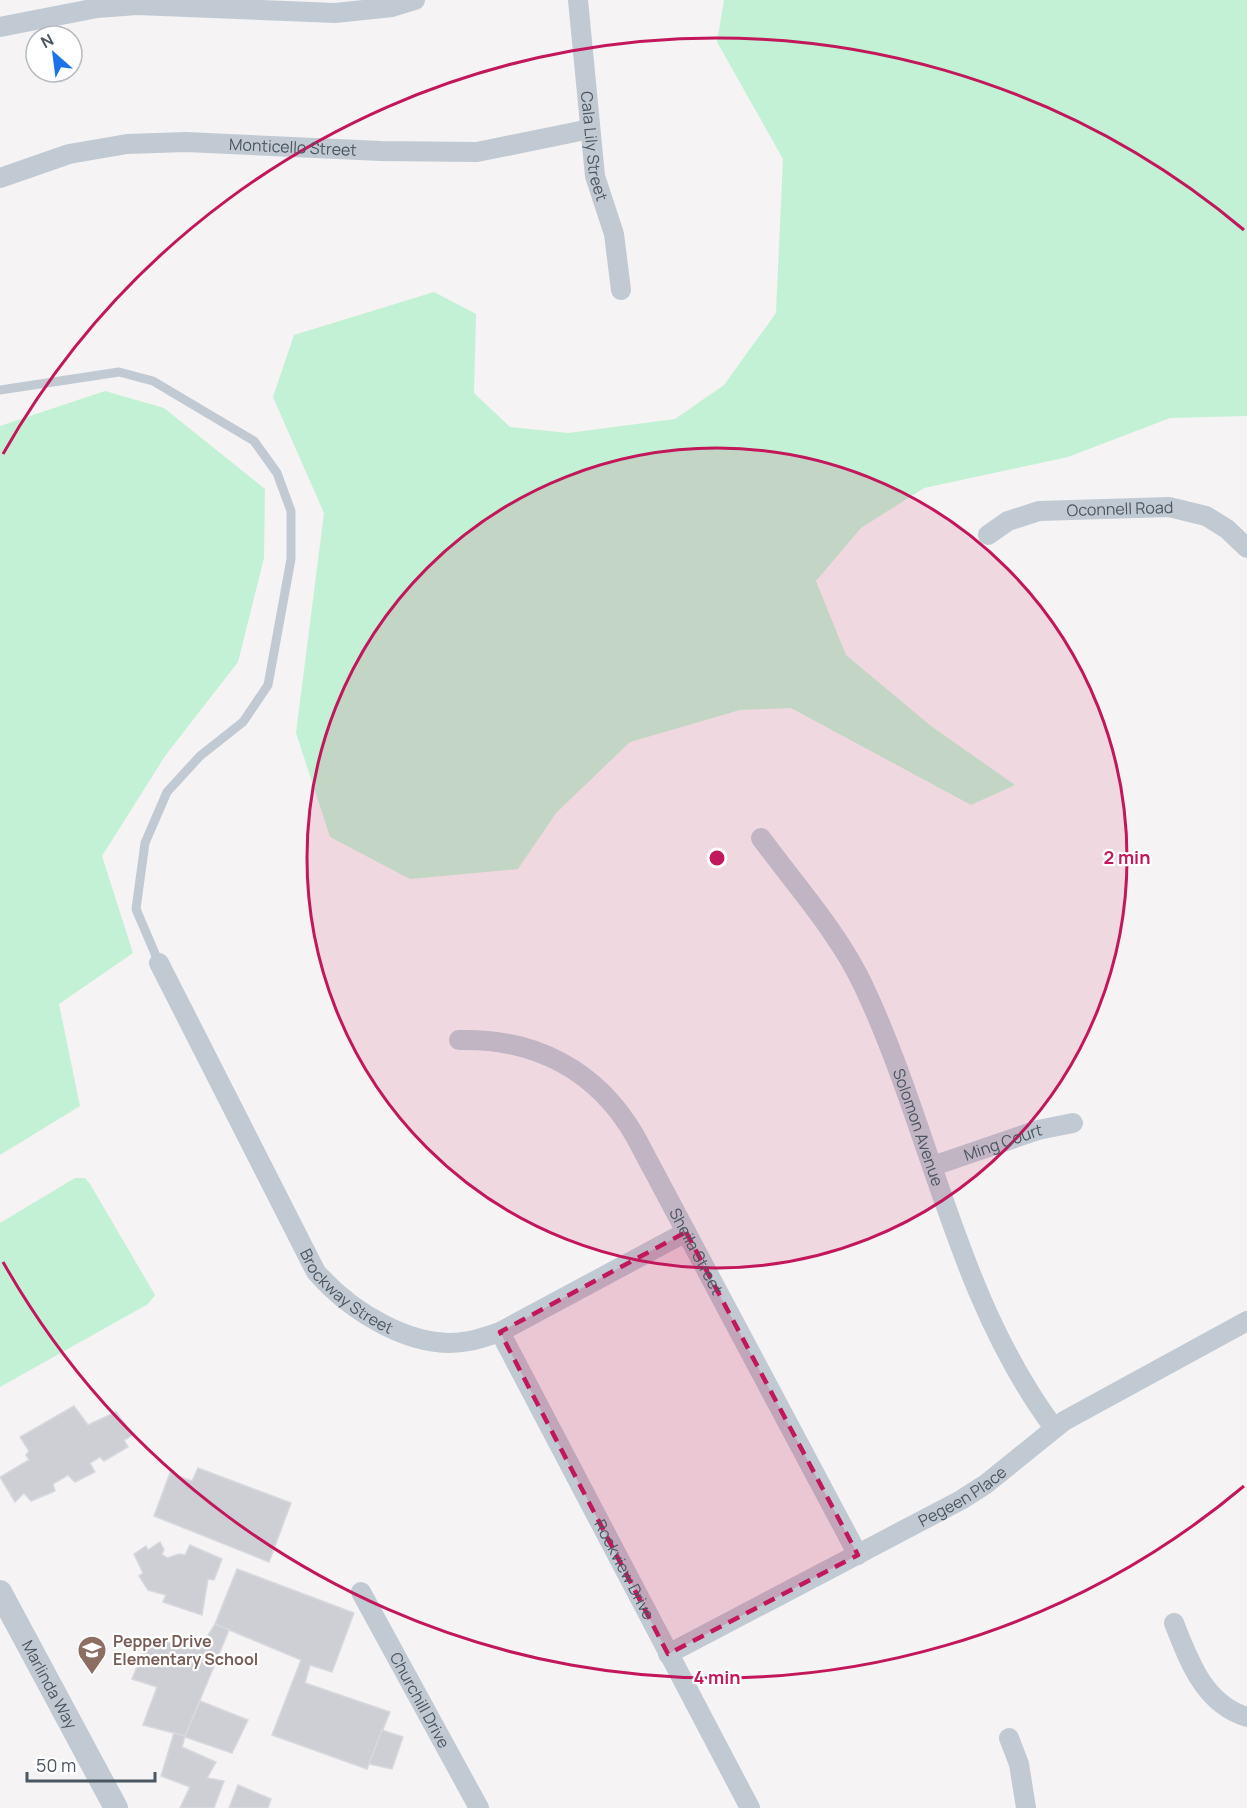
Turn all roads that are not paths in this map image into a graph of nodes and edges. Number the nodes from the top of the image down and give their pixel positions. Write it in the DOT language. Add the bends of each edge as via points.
graph roads {
  1 [pos="415,0"];
  2 [pos="578,0"];
  3 [pos="0,27"];
  4 [pos="590,129"];
  5 [pos="0,178"];
  6 [pos="621,290"];
  7 [pos="0,390"];
  8 [pos="988,536"];
  9 [pos="1247,548"];
  10 [pos="760,838"];
  11 [pos="159,963"];
  12 [pos="459,1040"];
  13 [pos="1072,1123"];
  14 [pos="933,1166"];
  15 [pos="686,1232"];
  16 [pos="1247,1321"];
  17 [pos="500,1332"];
  18 [pos="1054,1428"];
  19 [pos="858,1554"];
  20 [pos="0,1592"];
  21 [pos="362,1592"];
  22 [pos="1174,1623"];
  23 [pos="668,1654"];
  24 [pos="1247,1717"];
  25 [pos="1010,1738"];
  26 [pos="116,1808"];
  27 [pos="479,1808"];
  28 [pos="750,1808"];
  29 [pos="1026,1808"];
  1 -- 3 [label="street" via="392,8 335,12 137,5 97,8"];
  2 -- 4 [label="street, Cala Lily Street"];
  4 -- 5 [label="street, Monticello Street" via="477,152 186,142 127,144 69,154"];
  4 -- 6 [label="street, Cala Lily Street" via="595,176 614,234"];
  7 -- 11 [label="lane" via="119,372 153,381 254,441 277,472 291,511 291,559 268,685 243,722 200,756 167,792 145,843 136,909"];
  8 -- 9 [label="street, Oconnell Road" via="1008,521 1039,511 1169,507 1216,522"];
  10 -- 14 [label="street, Solomon Avenue" via="853,965 874,1009"];
  11 -- 17 [label="street, Brockway Street" via="316,1272 328,1286 375,1321 410,1335 468,1341"];
  12 -- 15 [label="street, Sheila Street" via="491,1041 539,1053 591,1081 629,1125"];
  13 -- 14 [label="street, Ming Court" via="1038,1130"];
  14 -- 18 [label="street, Solomon Avenue" via="999,1341"];
  15 -- 17 [label="street, Brockway Street"];
  15 -- 19 [label="street, Sheila Street"];
  16 -- 18 [label="street, Pegeen Place"];
  17 -- 23 [label="street, Rockview Drive"];
  18 -- 19 [label="street, Pegeen Place" via="978,1489"];
  19 -- 23 [label="street, Pegeen Place"];
  20 -- 26 [label="street, Marlinda Way"];
  21 -- 27 [label="street, Churchill Drive"];
  22 -- 24 [label="street" via="1193,1671 1208,1691 1234,1713"];
  23 -- 28 [label="street, Rockview Drive"];
  25 -- 29 [label="street"];
}
